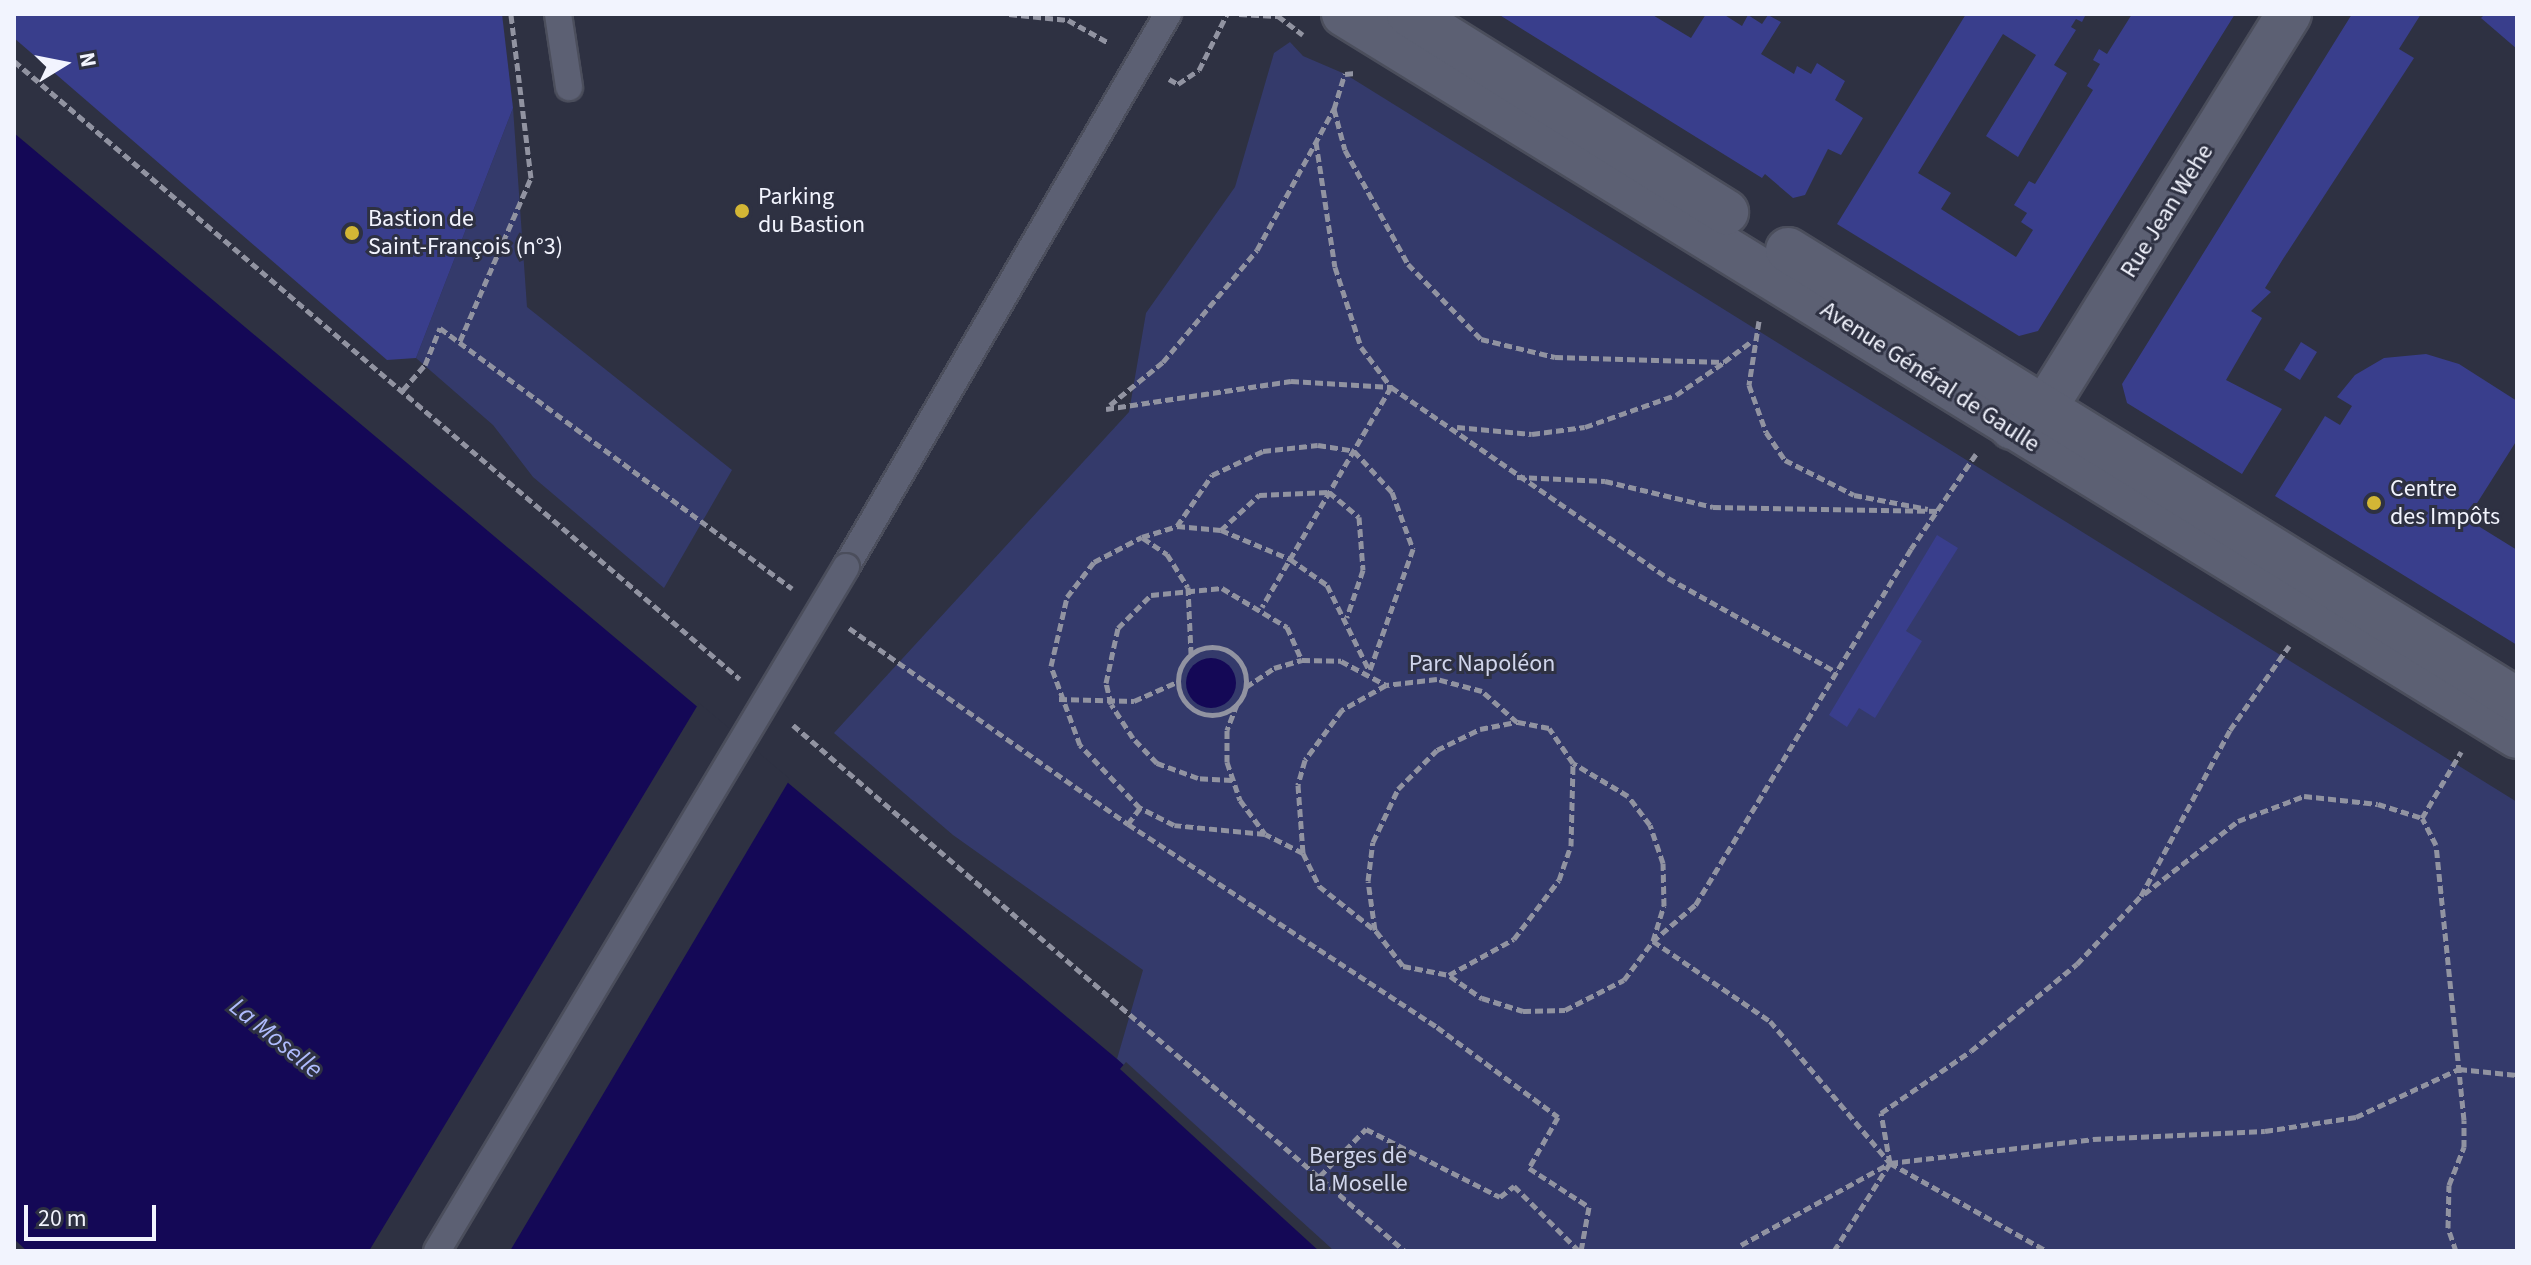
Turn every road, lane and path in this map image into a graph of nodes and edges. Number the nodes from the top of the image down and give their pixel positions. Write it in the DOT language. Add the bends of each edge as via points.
graph roads {
  1 [pos="511,14"];
  2 [pos="558,14"];
  3 [pos="1168,14"];
  4 [pos="1239,14"];
  5 [pos="1344,14"];
  6 [pos="1409,14"];
  7 [pos="2289,14"];
  8 [pos="1308,39"];
  9 [pos="14,61"];
  10 [pos="1361,72"];
  11 [pos="569,87"];
  12 [pos="1334,109"];
  13 [pos="1316,142"];
  14 [pos="1760,319"];
  15 [pos="460,341"];
  16 [pos="1751,342"];
  17 [pos="1724,362"];
  18 [pos="1391,387"];
  19 [pos="403,390"];
  20 [pos="1457,427"];
  21 [pos="2019,435"];
  22 [pos="1354,451"];
  23 [pos="1516,477"];
  24 [pos="1329,492"];
  25 [pos="1941,511"];
  26 [pos="1177,526"];
  27 [pos="1221,530"];
  28 [pos="1142,537"];
  29 [pos="1290,559"];
  30 [pos="1188,587"];
  31 [pos="796,590"];
  32 [pos="1262,607"];
  33 [pos="1347,617"];
  34 [pos="846,626"];
  35 [pos="2290,644"];
  36 [pos="1191,654"];
  37 [pos="1302,660"];
  38 [pos="1369,671"];
  39 [pos="1836,672"];
  40 [pos="1177,682"];
  41 [pos="1386,685"];
  42 [pos="1246,687"];
  43 [pos="754,691"];
  44 [pos="1059,699"];
  45 [pos="2517,700"];
  46 [pos="1111,704"];
  47 [pos="1238,704"];
  48 [pos="790,722"];
  49 [pos="1517,722"];
  50 [pos="2517,736"];
  51 [pos="2461,752"];
  52 [pos="1573,763"];
  53 [pos="1232,780"];
  54 [pos="1140,808"];
  55 [pos="2422,818"];
  56 [pos="1128,824"];
  57 [pos="1265,834"];
  58 [pos="1303,853"];
  59 [pos="2141,896"];
  60 [pos="1376,931"];
  61 [pos="1653,941"];
  62 [pos="1449,975"];
  63 [pos="2459,1069"];
  64 [pos="2517,1075"];
  65 [pos="1890,1163"];
  66 [pos="1320,1176"];
  67 [pos="1741,1245"];
  68 [pos="437,1251"];
  69 [pos="1405,1251"];
  70 [pos="1580,1251"];
  71 [pos="1834,1251"];
  72 [pos="2047,1251"];
  73 [pos="2456,1251"];
  1 -- 15 [label="path" via="531,178"];
  2 -- 11 [label="lane"];
  3 -- 68 [label="lane, bridge" via="846,567"];
  4 -- 8 [label="path" via="1278,16"];
  5 -- 21 [label="street, Avenue Général de Gaulle"];
  6 -- 21 [label="street, Avenue Général de Gaulle"];
  7 -- 21 [label="street, Rue Jean Wehe"];
  9 -- 19 [label="path"];
  10 -- 12 [label="path" via="1345,74"];
  12 -- 13 [label="path"];
  12 -- 17 [label="path" via="1345,150 1408,264 1481,339 1555,357"];
  13 -- 18 [label="path" via="1335,267 1361,347"];
  13 -- 18 [label="path" via="1257,250 1163,362 1106,409 1291,381"];
  14 -- 16 [label="path"];
  15 -- 19 [label="path" via="440,328 425,365"];
  15 -- 31 [label="path"];
  16 -- 17 [label="path"];
  16 -- 25 [label="path" via="1749,385 1766,432 1785,460 1854,495"];
  17 -- 20 [label="path" via="1676,395 1585,427 1532,434"];
  18 -- 20 [label="path"];
  18 -- 22 [label="path"];
  19 -- 43 [label="path"];
  20 -- 23 [label="path"];
  21 -- 25 [label="path"];
  21 -- 45 [label="street, Avenue Général de Gaulle"];
  21 -- 50 [label="street, Avenue Général de Gaulle"];
  22 -- 24 [label="path"];
  22 -- 26 [label="path" via="1318,445 1263,451 1212,475"];
  22 -- 38 [label="path" via="1392,492 1413,549"];
  23 -- 25 [label="path" via="1605,481 1713,507 1812,514"];
  23 -- 39 [label="path" via="1668,578"];
  24 -- 27 [label="path" via="1259,495"];
  24 -- 29 [label="path"];
  24 -- 33 [label="path" via="1359,517 1363,570"];
  25 -- 39 [label="path"];
  26 -- 27 [label="path"];
  26 -- 28 [label="path"];
  27 -- 29 [label="path"];
  28 -- 30 [label="path" via="1167,554"];
  28 -- 44 [label="path" via="1094,562 1067,597 1051,666"];
  29 -- 32 [label="path"];
  29 -- 33 [label="path" via="1327,585"];
  30 -- 32 [label="path" via="1222,588"];
  30 -- 36 [label="path"];
  30 -- 46 [label="path" via="1151,595 1118,628 1108,653"];
  32 -- 37 [label="path" via="1287,627"];
  33 -- 38 [label="path"];
  34 -- 56 [label="path"];
  35 -- 59 [label="path" via="2230,730"];
  36 -- 40 [label="path"];
  36 -- 42 [label="path" via="1224,649 1242,664"];
  37 -- 38 [label="path" via="1341,661"];
  37 -- 42 [label="path" via="1274,668"];
  38 -- 41 [label="path"];
  39 -- 61 [label="path" via="1695,905"];
  40 -- 46 [label="path" via="1134,701"];
  40 -- 47 [label="path" via="1185,703 1206,715"];
  41 -- 49 [label="path" via="1460,683 1482,691"];
  41 -- 58 [label="path" via="1342,710 1305,760 1298,785"];
  42 -- 47 [label="path"];
  44 -- 46 [label="path"];
  44 -- 54 [label="path" via="1080,745"];
  46 -- 53 [label="path" via="1157,763 1198,778"];
  47 -- 53 [label="path" via="1227,730"];
  48 -- 66 [label="path"];
  49 -- 52 [label="path" via="1549,728"];
  49 -- 60 [label="path" via="1480,729 1437,750 1398,789 1373,842 1368,881"];
  51 -- 55 [label="path"];
  52 -- 61 [label="path" via="1628,796 1650,825 1664,878 1664,906"];
  52 -- 62 [label="path" via="1571,846 1559,880 1514,939"];
  53 -- 57 [label="path"];
  54 -- 56 [label="path"];
  54 -- 57 [label="path" via="1174,825"];
  55 -- 59 [label="path" via="2378,804 2304,796 2238,821"];
  55 -- 63 [label="path" via="2436,845"];
  56 -- 70 [label="path" via="1437,1027 1558,1117 1529,1168 1589,1207"];
  57 -- 58 [label="path"];
  58 -- 60 [label="path" via="1319,886"];
  59 -- 65 [label="path" via="2077,964 1971,1051 1881,1113"];
  60 -- 62 [label="path" via="1403,966"];
  61 -- 62 [label="path" via="1624,980 1565,1010 1523,1011 1482,998"];
  61 -- 65 [label="path" via="1770,1021"];
  63 -- 64 [label="path"];
  63 -- 65 [label="path" via="2356,1117 2265,1131 2093,1139"];
  63 -- 73 [label="path" via="2464,1147 2449,1185 2448,1228"];
  65 -- 67 [label="path"];
  65 -- 71 [label="path"];
  65 -- 72 [label="path"];
  66 -- 69 [label="path"];
  66 -- 70 [label="path" via="1366,1129 1500,1197 1514,1186"];
}
